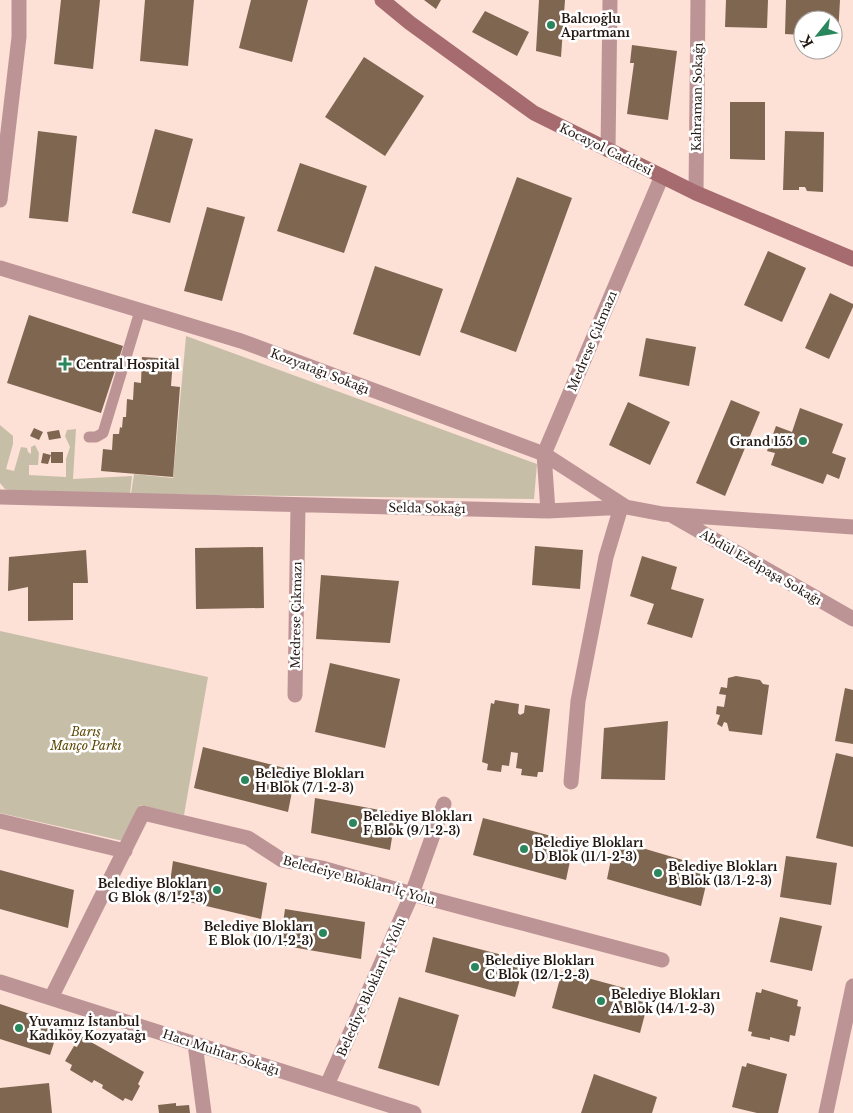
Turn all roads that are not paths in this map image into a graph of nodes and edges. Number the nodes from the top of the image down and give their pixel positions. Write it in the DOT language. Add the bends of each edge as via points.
graph roads {
  1 [pos="18,0"];
  2 [pos="382,0"];
  3 [pos="610,0"];
  4 [pos="698,0"];
  5 [pos="608,150"];
  6 [pos="662,176"];
  7 [pos="696,193"];
  8 [pos="0,200"];
  9 [pos="853,259"];
  10 [pos="0,268"];
  11 [pos="140,310"];
  12 [pos="89,437"];
  13 [pos="544,454"];
  14 [pos="0,497"];
  15 [pos="298,504"];
  16 [pos="623,507"];
  17 [pos="548,511"];
  18 [pos="669,514"];
  19 [pos="853,527"];
  20 [pos="853,619"];
  21 [pos="295,695"];
  22 [pos="571,782"];
  23 [pos="444,804"];
  24 [pos="0,821"];
  25 [pos="125,851"];
  26 [pos="412,894"];
  27 [pos="662,960"];
  28 [pos="0,982"];
  29 [pos="853,986"];
  30 [pos="51,998"];
  31 [pos="195,1044"];
  32 [pos="327,1085"];
  33 [pos="204,1113"];
  34 [pos="414,1113"];
  35 [pos="826,1113"];
  1 -- 8 [label="street" via="19,37"];
  2 -- 5 [label="street, Kocayol Caddesi" via="410,24 534,113"];
  3 -- 5 [label="street"];
  4 -- 7 [label="street, Kahraman Sokağı"];
  5 -- 6 [label="street, Kocayol Caddesi"];
  6 -- 7 [label="street, Kocayol Caddesi"];
  6 -- 13 [label="street, Medrese Çıkmazı"];
  7 -- 9 [label="street, Kocayol Caddesi"];
  10 -- 11 [label="street, Kozyatağı Sokağı"];
  11 -- 12 [label="lane" via="103,433"];
  11 -- 13 [label="street, Kozyatağı Sokağı" via="241,341"];
  13 -- 16 [label="street, Kozyatağı Sokağı"];
  13 -- 17 [label="street, Medrese Çıkmazı"];
  14 -- 15 [label="street, Selda Sokağı"];
  15 -- 17 [label="street, Selda Sokağı"];
  15 -- 21 [label="street, Medrese Çıkmazı"];
  16 -- 17 [label="street, Selda Sokağı"];
  16 -- 18 [label="street, Selda Sokağı"];
  16 -- 22 [label="street" via="606,557 580,693"];
  18 -- 19 [label="street, Selda Sokağı"];
  18 -- 20 [label="street, Abdül Ezelpaşa Sokağı"];
  23 -- 26 [label="street, Belediye Blokları İç Yolu"];
  24 -- 25 [label="street"];
  25 -- 26 [label="street, Beledeiye Blokları İç Yolu" via="143,814 248,838 282,860"];
  25 -- 30 [label="street, Beledeiye Blokları İç Yolu"];
  26 -- 27 [label="street, Beledeiye Blokları İç Yolu"];
  26 -- 32 [label="street, Belediye Blokları İç Yolu"];
  28 -- 30 [label="street, Hacı Muhtar Sokağı"];
  29 -- 35 [label="street"];
  30 -- 31 [label="street, Hacı Muhtar Sokağı"];
  31 -- 32 [label="street, Hacı Muhtar Sokağı"];
  31 -- 33 [label="street"];
  32 -- 34 [label="street, Hacı Muhtar Sokağı"];
}
